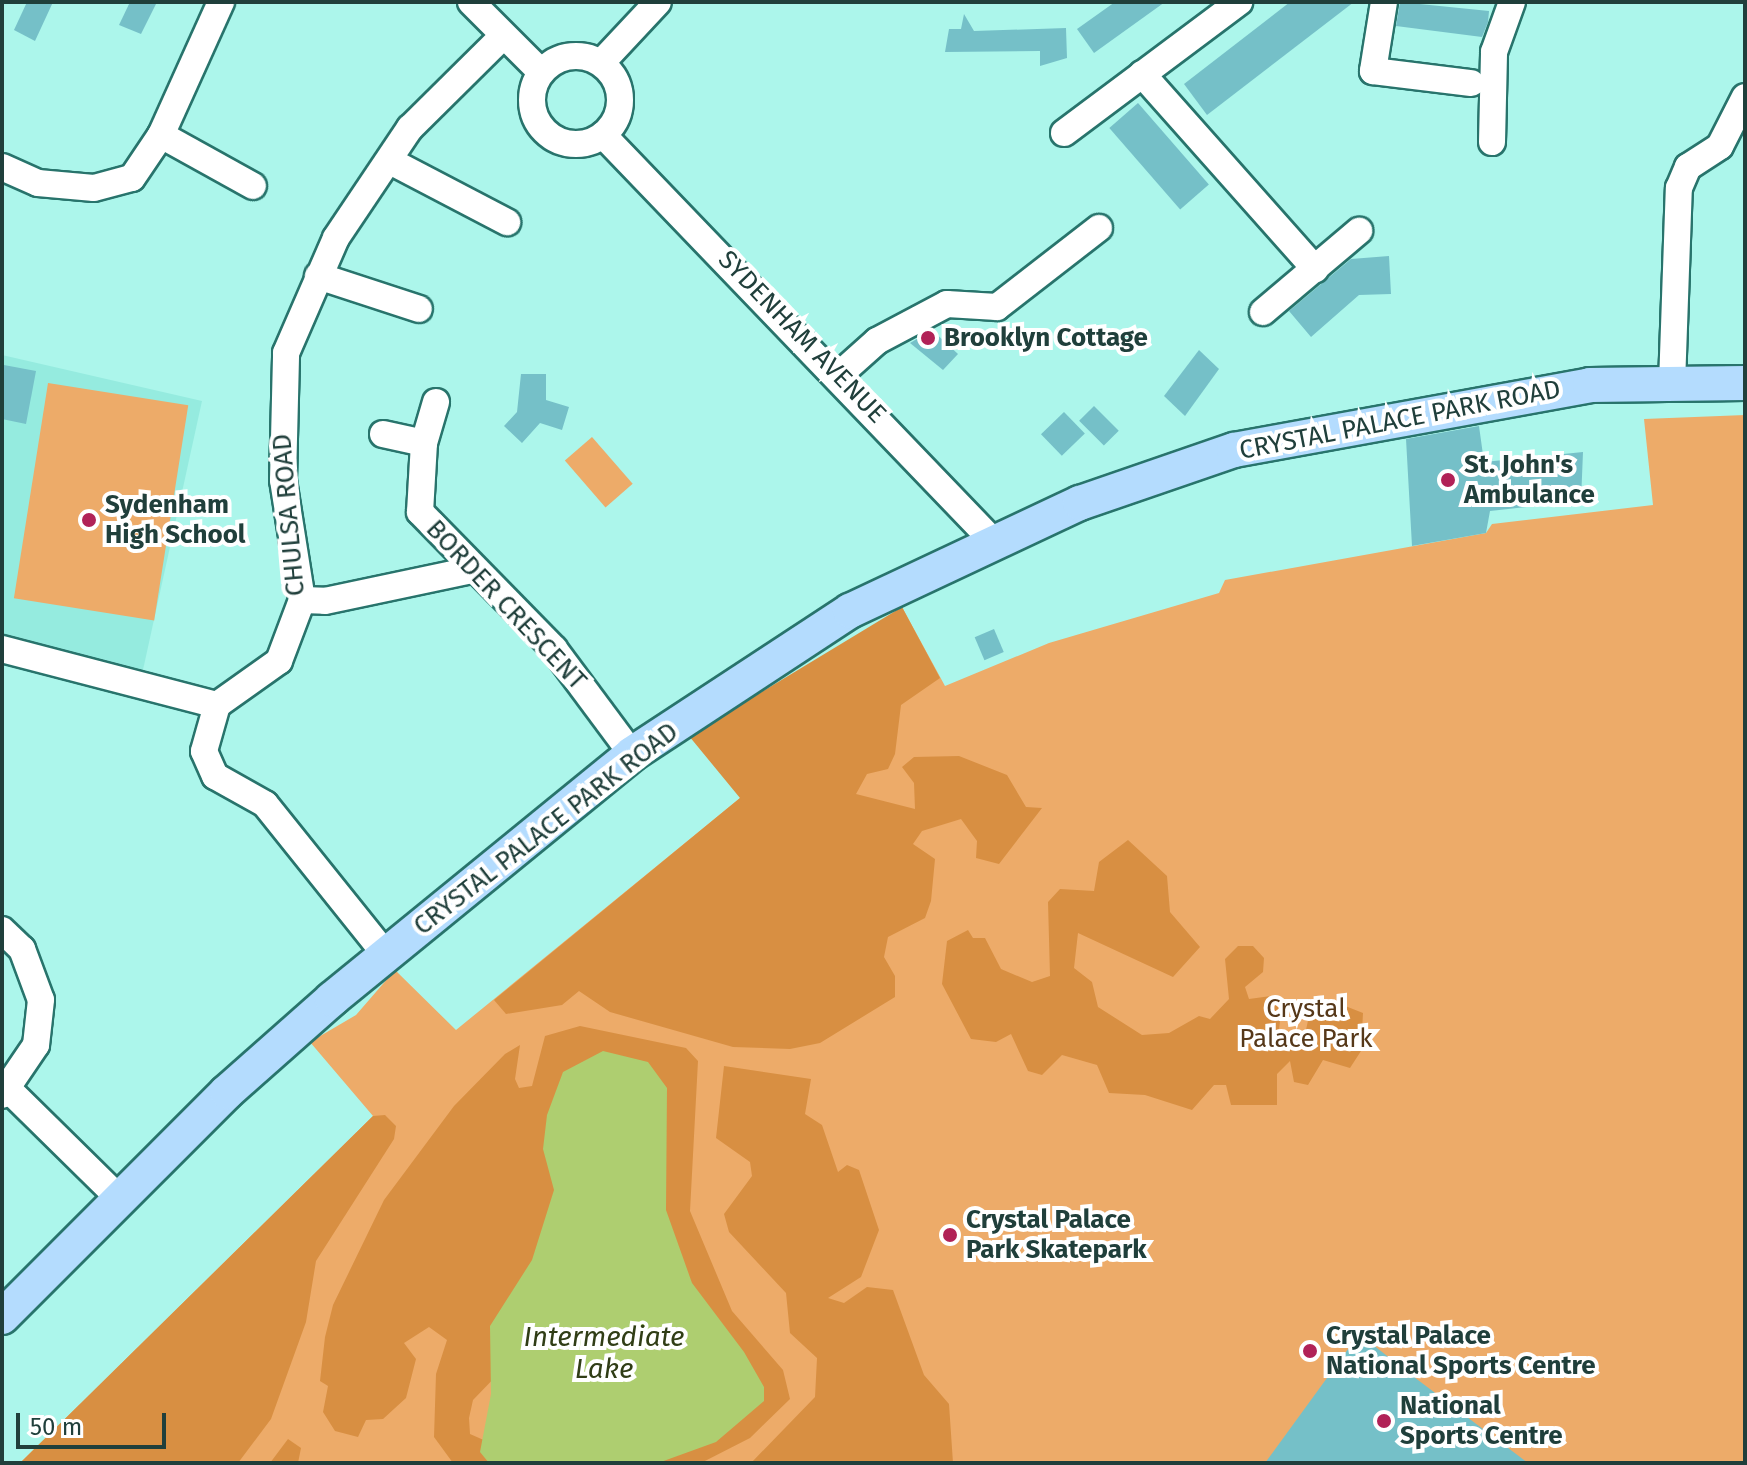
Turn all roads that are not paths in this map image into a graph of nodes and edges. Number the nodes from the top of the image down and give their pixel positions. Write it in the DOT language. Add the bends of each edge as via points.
graph roads {
  1 [pos="221,2"];
  2 [pos="471,2"];
  3 [pos="658,2"];
  4 [pos="1239,2"];
  5 [pos="1384,2"];
  6 [pos="1512,2"];
  7 [pos="503,36"];
  8 [pos="601,63"];
  9 [pos="541,72"];
  10 [pos="1142,74"];
  11 [pos="1471,83"];
  12 [pos="1745,97"];
  13 [pos="1064,133"];
  14 [pos="161,135"];
  15 [pos="603,135"];
  16 [pos="1492,142"];
  17 [pos="392,162"];
  18 [pos="2,167"];
  19 [pos="253,186"];
  20 [pos="507,222"];
  21 [pos="1099,228"];
  22 [pos="1359,231"];
  23 [pos="1315,269"];
  24 [pos="318,276"];
  25 [pos="419,309"];
  26 [pos="1263,312"];
  27 [pos="839,375"];
  28 [pos="1745,383"];
  29 [pos="1672,384"];
  30 [pos="436,402"];
  31 [pos="383,434"];
  32 [pos="424,443"];
  33 [pos="995,543"];
  34 [pos="472,570"];
  35 [pos="302,600"];
  36 [pos="2,649"];
  37 [pos="217,705"];
  38 [pos="632,754"];
  39 [pos="2,930"];
  40 [pos="386,955"];
  41 [pos="5,1093"];
  42 [pos="119,1198"];
  43 [pos="2,1317"];
  1 -- 14 [label="street"];
  2 -- 7 [label="street"];
  3 -- 8 [label="street"];
  4 -- 10 [label="street"];
  5 -- 11 [label="street" via="1373,71"];
  6 -- 16 [label="street" via="1494,52"];
  7 -- 9 [label="street"];
  7 -- 17 [label="street, CHULSA ROAD" via="410,128"];
  8 -- 9 [label="street" via="573,55"];
  8 -- 15 [label="street" via="616,81 620,104"];
  9 -- 15 [label="street" via="531,105 548,135 582,144"];
  10 -- 13 [label="street"];
  10 -- 23 [label="street"];
  12 -- 29 [label="street" via="1720,146 1688,167 1679,188"];
  14 -- 18 [label="street" via="132,178 94,188 38,183"];
  14 -- 19 [label="street"];
  15 -- 27 [label="street, SYDENHAM AVENUE"];
  17 -- 20 [label="street"];
  17 -- 24 [label="street, CHULSA ROAD"];
  21 -- 27 [label="street" via="997,307 934,310 877,341"];
  22 -- 23 [label="street"];
  23 -- 26 [label="street"];
  24 -- 25 [label="street"];
  24 -- 35 [label="street, CHULSA ROAD" via="286,353 281,439"];
  27 -- 33 [label="street, SYDENHAM AVENUE"];
  28 -- 29 [label="main road, CRYSTAL PALACE PARK ROAD"];
  29 -- 33 [label="main road, CRYSTAL PALACE PARK ROAD" via="1590,385 1234,450 1080,503"];
  30 -- 32 [label="street, BORDER CRESCENT"];
  31 -- 32 [label="street"];
  32 -- 34 [label="street, BORDER CRESCENT" via="420,512"];
  33 -- 38 [label="main road, CRYSTAL PALACE PARK ROAD" via="850,611"];
  34 -- 35 [label="street" via="325,601"];
  34 -- 38 [label="street, BORDER CRESCENT" via="554,649"];
  35 -- 37 [label="street, CHULSA ROAD" via="279,661"];
  36 -- 37 [label="street"];
  37 -- 40 [label="street" via="204,751 215,776 265,804"];
  38 -- 40 [label="main road, CRYSTAL PALACE PARK ROAD"];
  39 -- 41 [label="street" via="22,949 41,1000 36,1045"];
  40 -- 42 [label="main road, CRYSTAL PALACE PARK ROAD" via="227,1092"];
  41 -- 42 [label="street"];
  42 -- 43 [label="main road, CRYSTAL PALACE PARK ROAD"];
}
